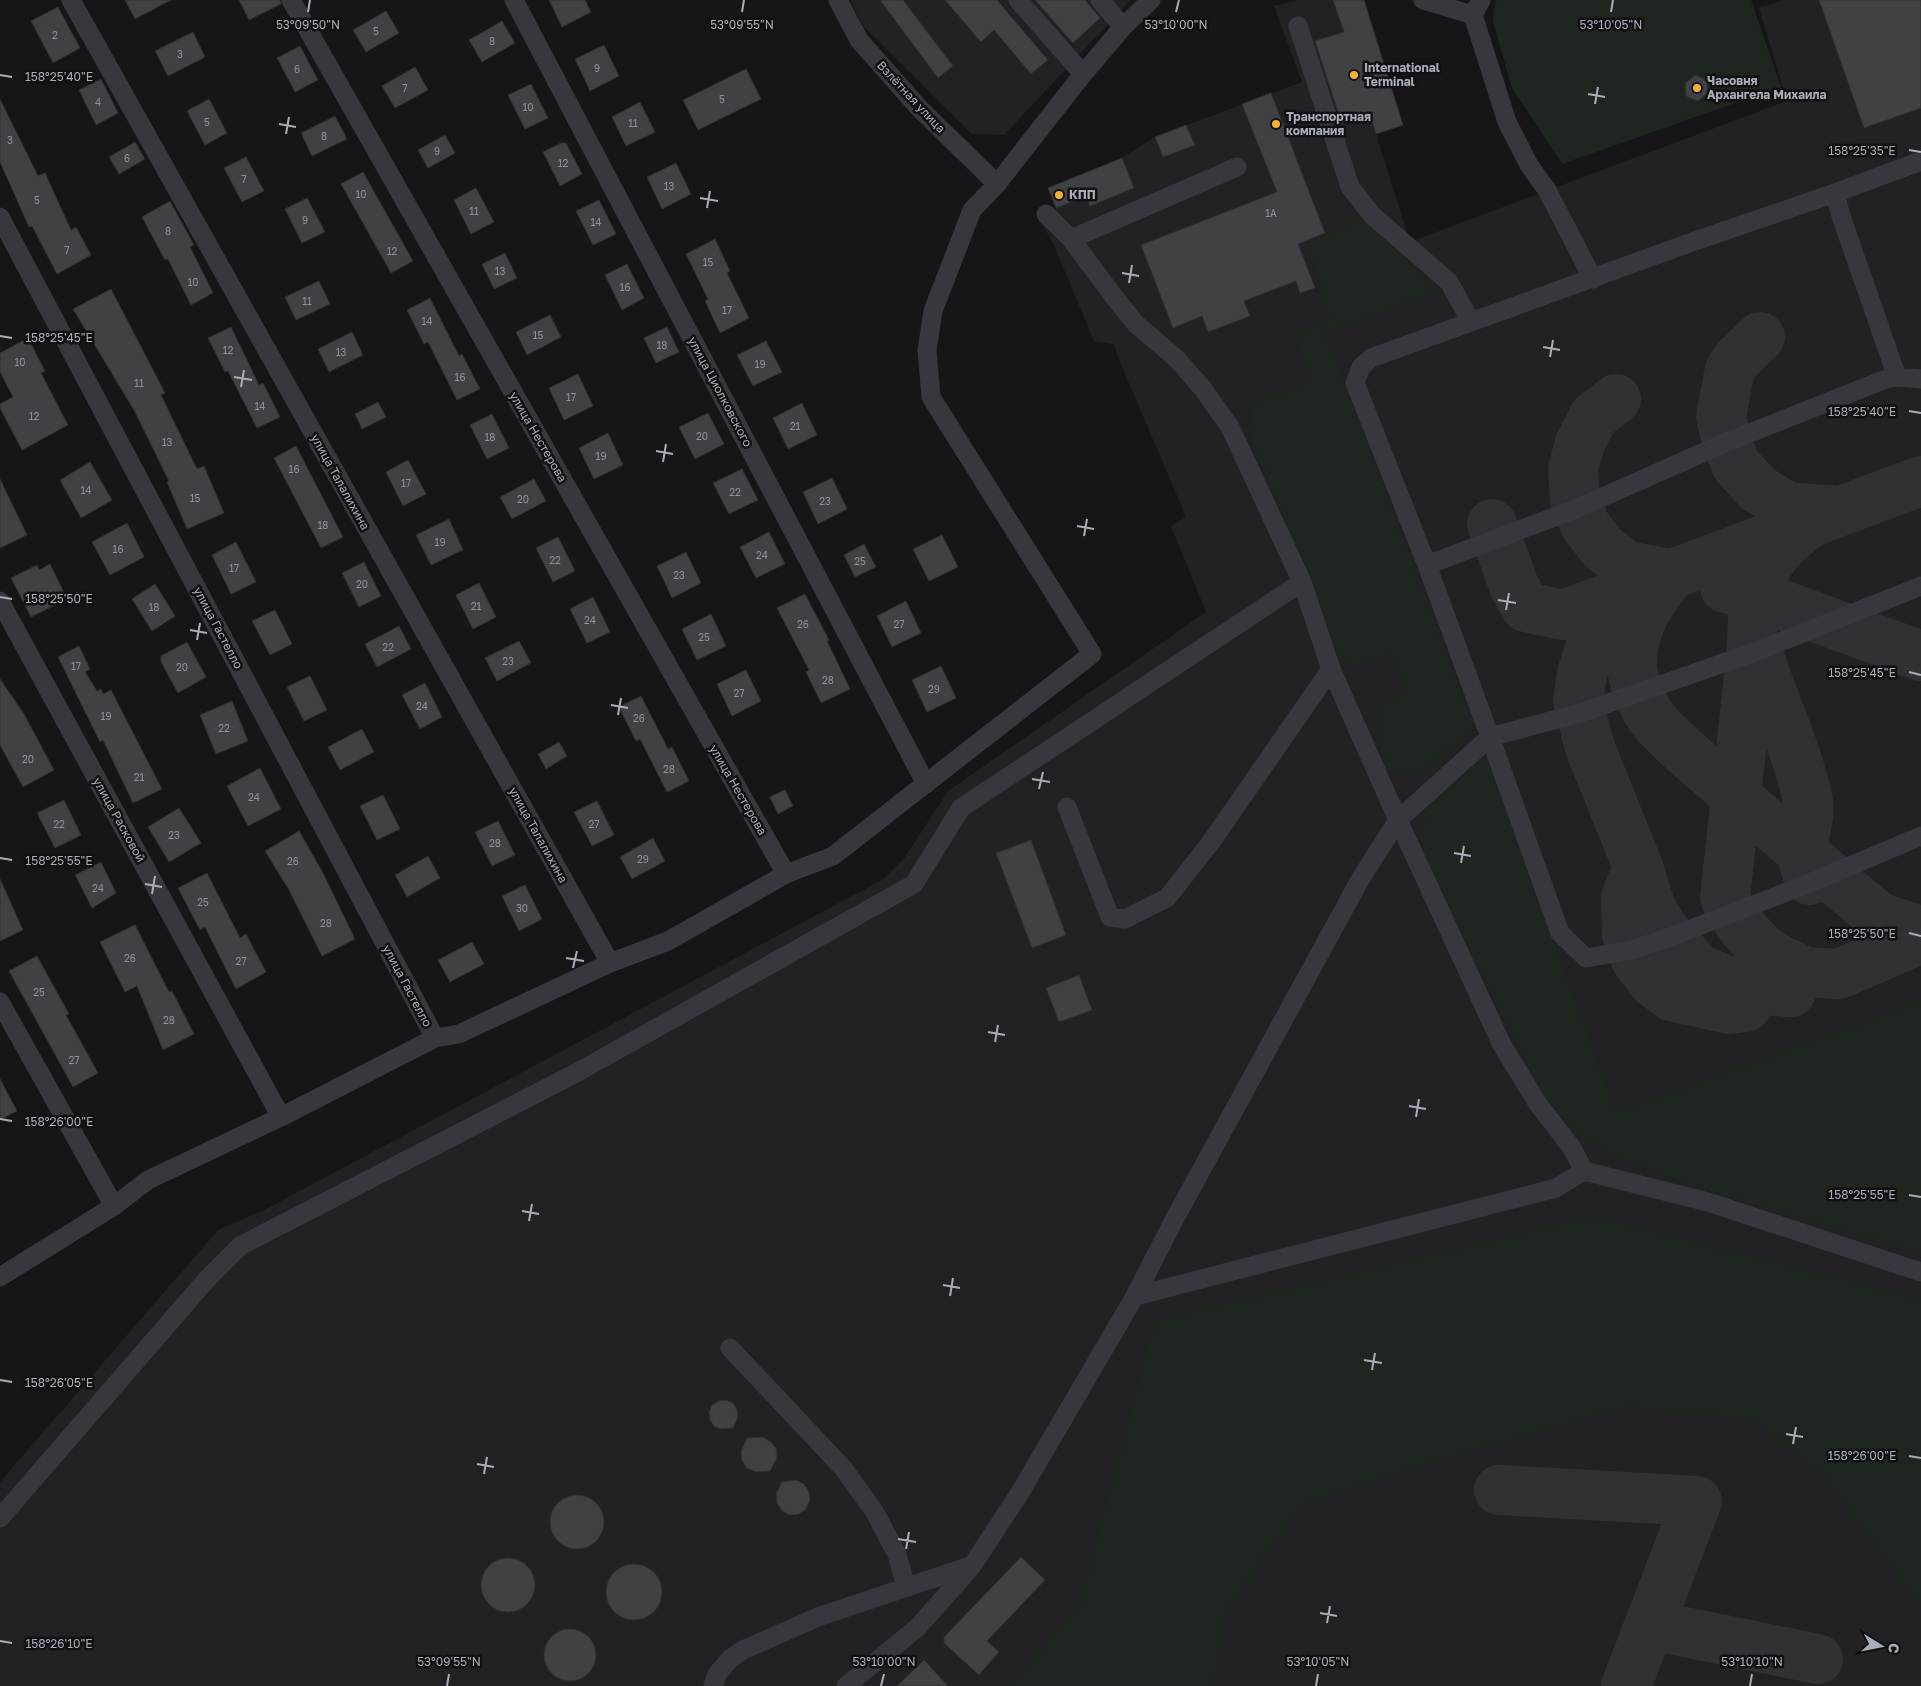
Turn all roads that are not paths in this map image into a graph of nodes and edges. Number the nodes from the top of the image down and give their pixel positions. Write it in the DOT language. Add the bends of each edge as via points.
graph roads {
  1 [pos="71,0"];
  2 [pos="291,0"];
  3 [pos="514,0"];
  4 [pos="838,0"];
  5 [pos="1018,0"];
  6 [pos="1100,0"];
  7 [pos="1151,0"];
  8 [pos="1423,0"];
  9 [pos="1477,8"];
  10 [pos="1298,26"];
  11 [pos="1123,27"];
  12 [pos="1083,74"];
  13 [pos="1921,161"];
  14 [pos="1237,166"];
  15 [pos="998,184"];
  16 [pos="1835,193"];
  17 [pos="1046,214"];
  18 [pos="0,217"];
  19 [pos="1072,239"];
  20 [pos="1593,279"];
  21 [pos="1471,322"];
  22 [pos="1897,377"];
  23 [pos="1921,379"];
  24 [pos="1427,564"];
  25 [pos="1302,582"];
  26 [pos="1921,586"];
  27 [pos="0,601"];
  28 [pos="1331,669"];
  29 [pos="1490,737"];
  30 [pos="926,784"];
  31 [pos="1067,807"];
  32 [pos="1398,820"];
  33 [pos="1921,836"];
  34 [pos="786,874"];
  35 [pos="610,963"];
  36 [pos="0,1002"];
  37 [pos="435,1038"];
  38 [pos="281,1117"];
  39 [pos="1584,1171"];
  40 [pos="114,1206"];
  41 [pos="1921,1272"];
  42 [pos="0,1277"];
  43 [pos="1135,1296"];
  44 [pos="730,1348"];
  45 [pos="0,1518"];
  46 [pos="972,1566"];
  47 [pos="906,1587"];
  48 [pos="713,1686"];
  49 [pos="846,1686"];
  1 -- 35 [label="street, улица Талалихина"];
  2 -- 34 [label="street, улица Нестерова"];
  3 -- 30 [label="street, улица Циолковского"];
  4 -- 15 [label="street, Взлётная улица" via="859,40 919,108"];
  5 -- 12 [label="street"];
  6 -- 11 [label="street"];
  7 -- 11 [label="street"];
  8 -- 9 [label="street"];
  9 -- 20 [label="street" via="1507,122"];
  10 -- 21 [label="street" via="1350,187 1372,216 1449,282"];
  11 -- 12 [label="street"];
  12 -- 15 [label="street"];
  13 -- 16 [label="street"];
  14 -- 19 [label="street"];
  15 -- 30 [label="street" via="972,210 933,311 927,350 931,397 1092,654"];
  16 -- 20 [label="street"];
  16 -- 22 [label="street"];
  17 -- 19 [label="street"];
  18 -- 37 [label="street, улица Гастелло"];
  19 -- 25 [label="street" via="1114,298 1136,324 1183,366 1230,427"];
  20 -- 21 [label="street"];
  21 -- 24 [label="street" via="1370,358 1360,367 1355,383"];
  22 -- 23 [label="street"];
  22 -- 24 [label="street" via="1736,439 1578,508"];
  24 -- 29 [label="street"];
  25 -- 28 [label="street"];
  25 -- 45 [label="street" via="961,808 914,884 576,1073 240,1246 208,1278"];
  26 -- 29 [label="street" via="1752,653 1580,713"];
  27 -- 38 [label="street, улица Расковой"];
  28 -- 31 [label="street" via="1211,842 1167,898 1125,919 1110,917"];
  28 -- 32 [label="street"];
  29 -- 32 [label="street"];
  29 -- 33 [label="street" via="1560,933 1586,958 1632,950 1810,883"];
  30 -- 34 [label="street" via="833,856"];
  32 -- 39 [label="street" via="1502,1045"];
  32 -- 43 [label="street" via="1361,878"];
  34 -- 35 [label="street" via="668,941"];
  35 -- 37 [label="street" via="459,1034"];
  36 -- 40 [label="street"];
  37 -- 38 [label="street"];
  38 -- 40 [label="street" via="148,1180"];
  39 -- 41 [label="street" via="1708,1202"];
  39 -- 43 [label="street" via="1556,1188"];
  40 -- 42 [label="street"];
  43 -- 46 [label="street" via="1021,1491"];
  44 -- 47 [label="street" via="844,1468 874,1511 897,1554"];
  46 -- 47 [label="street"];
  46 -- 49 [label="street" via="918,1627"];
  47 -- 48 [label="street" via="818,1617 743,1650 730,1658"];
}
